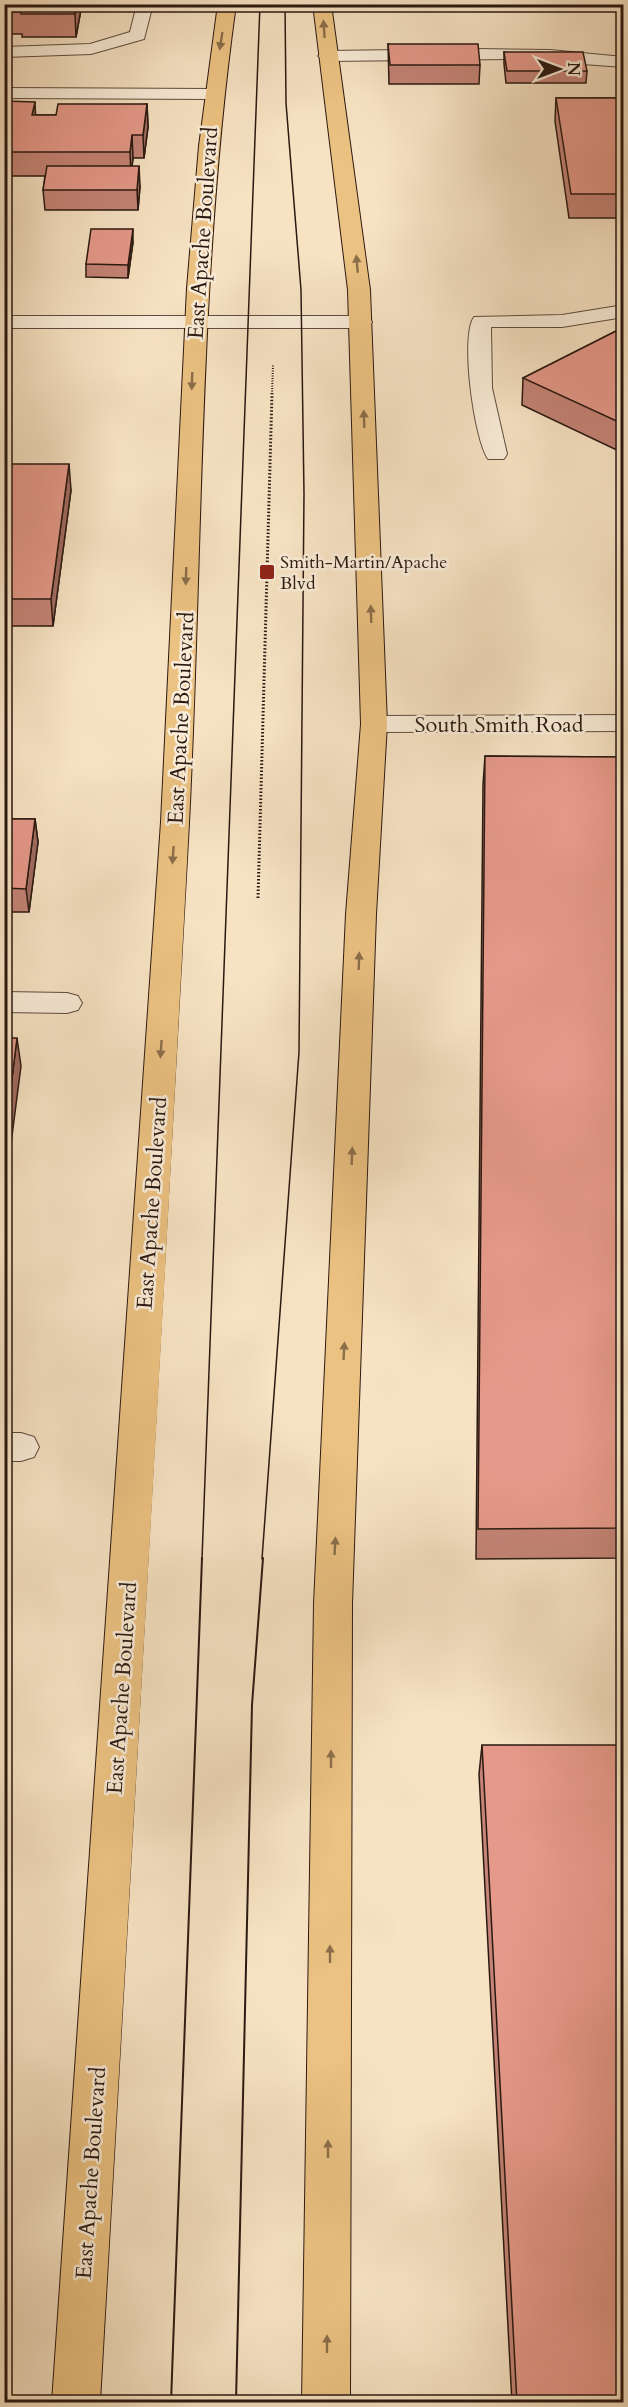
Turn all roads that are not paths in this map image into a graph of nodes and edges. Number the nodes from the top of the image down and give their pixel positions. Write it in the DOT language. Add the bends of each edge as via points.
graph roads {
  1 [pos="145,4"];
  2 [pos="227,4"];
  3 [pos="322,4"];
  4 [pos="4,52"];
  5 [pos="327,56"];
  6 [pos="624,62"];
  7 [pos="4,93"];
  8 [pos="213,94"];
  9 [pos="624,311"];
  10 [pos="4,322"];
  11 [pos="361,322"];
  12 [pos="196,323"];
  13 [pos="496,454"];
  14 [pos="624,723"];
  15 [pos="374,724"];
  16 [pos="4,1002"];
  17 [pos="67,1003"];
  18 [pos="76,2403"];
  19 [pos="326,2403"];
  1 -- 4 [label="lane" via="138,35 91,49"];
  2 -- 8 [label="main road, East Apache Boulevard, one-way"];
  5 -- 3 [label="main road, one-way"];
  5 -- 6 [label="lane" via="470,55"];
  11 -- 5 [label="main road, one-way" via="355,242"];
  7 -- 8 [label="lane"];
  8 -- 12 [label="main road, East Apache Boulevard"];
  9 -- 13 [label="lane" via="562,321 481,321 478,354 484,420"];
  10 -- 12 [label="street"];
  11 -- 12 [label="street"];
  15 -- 11 [label="main road, one-way"];
  12 -- 18 [label="main road, East Apache Boulevard, one-way" via="176,822"];
  14 -- 15 [label="street, South Smith Road"];
  19 -- 15 [label="main road, one-way" via="333,1604 361,906"];
  16 -- 17 [label="street"];
}
